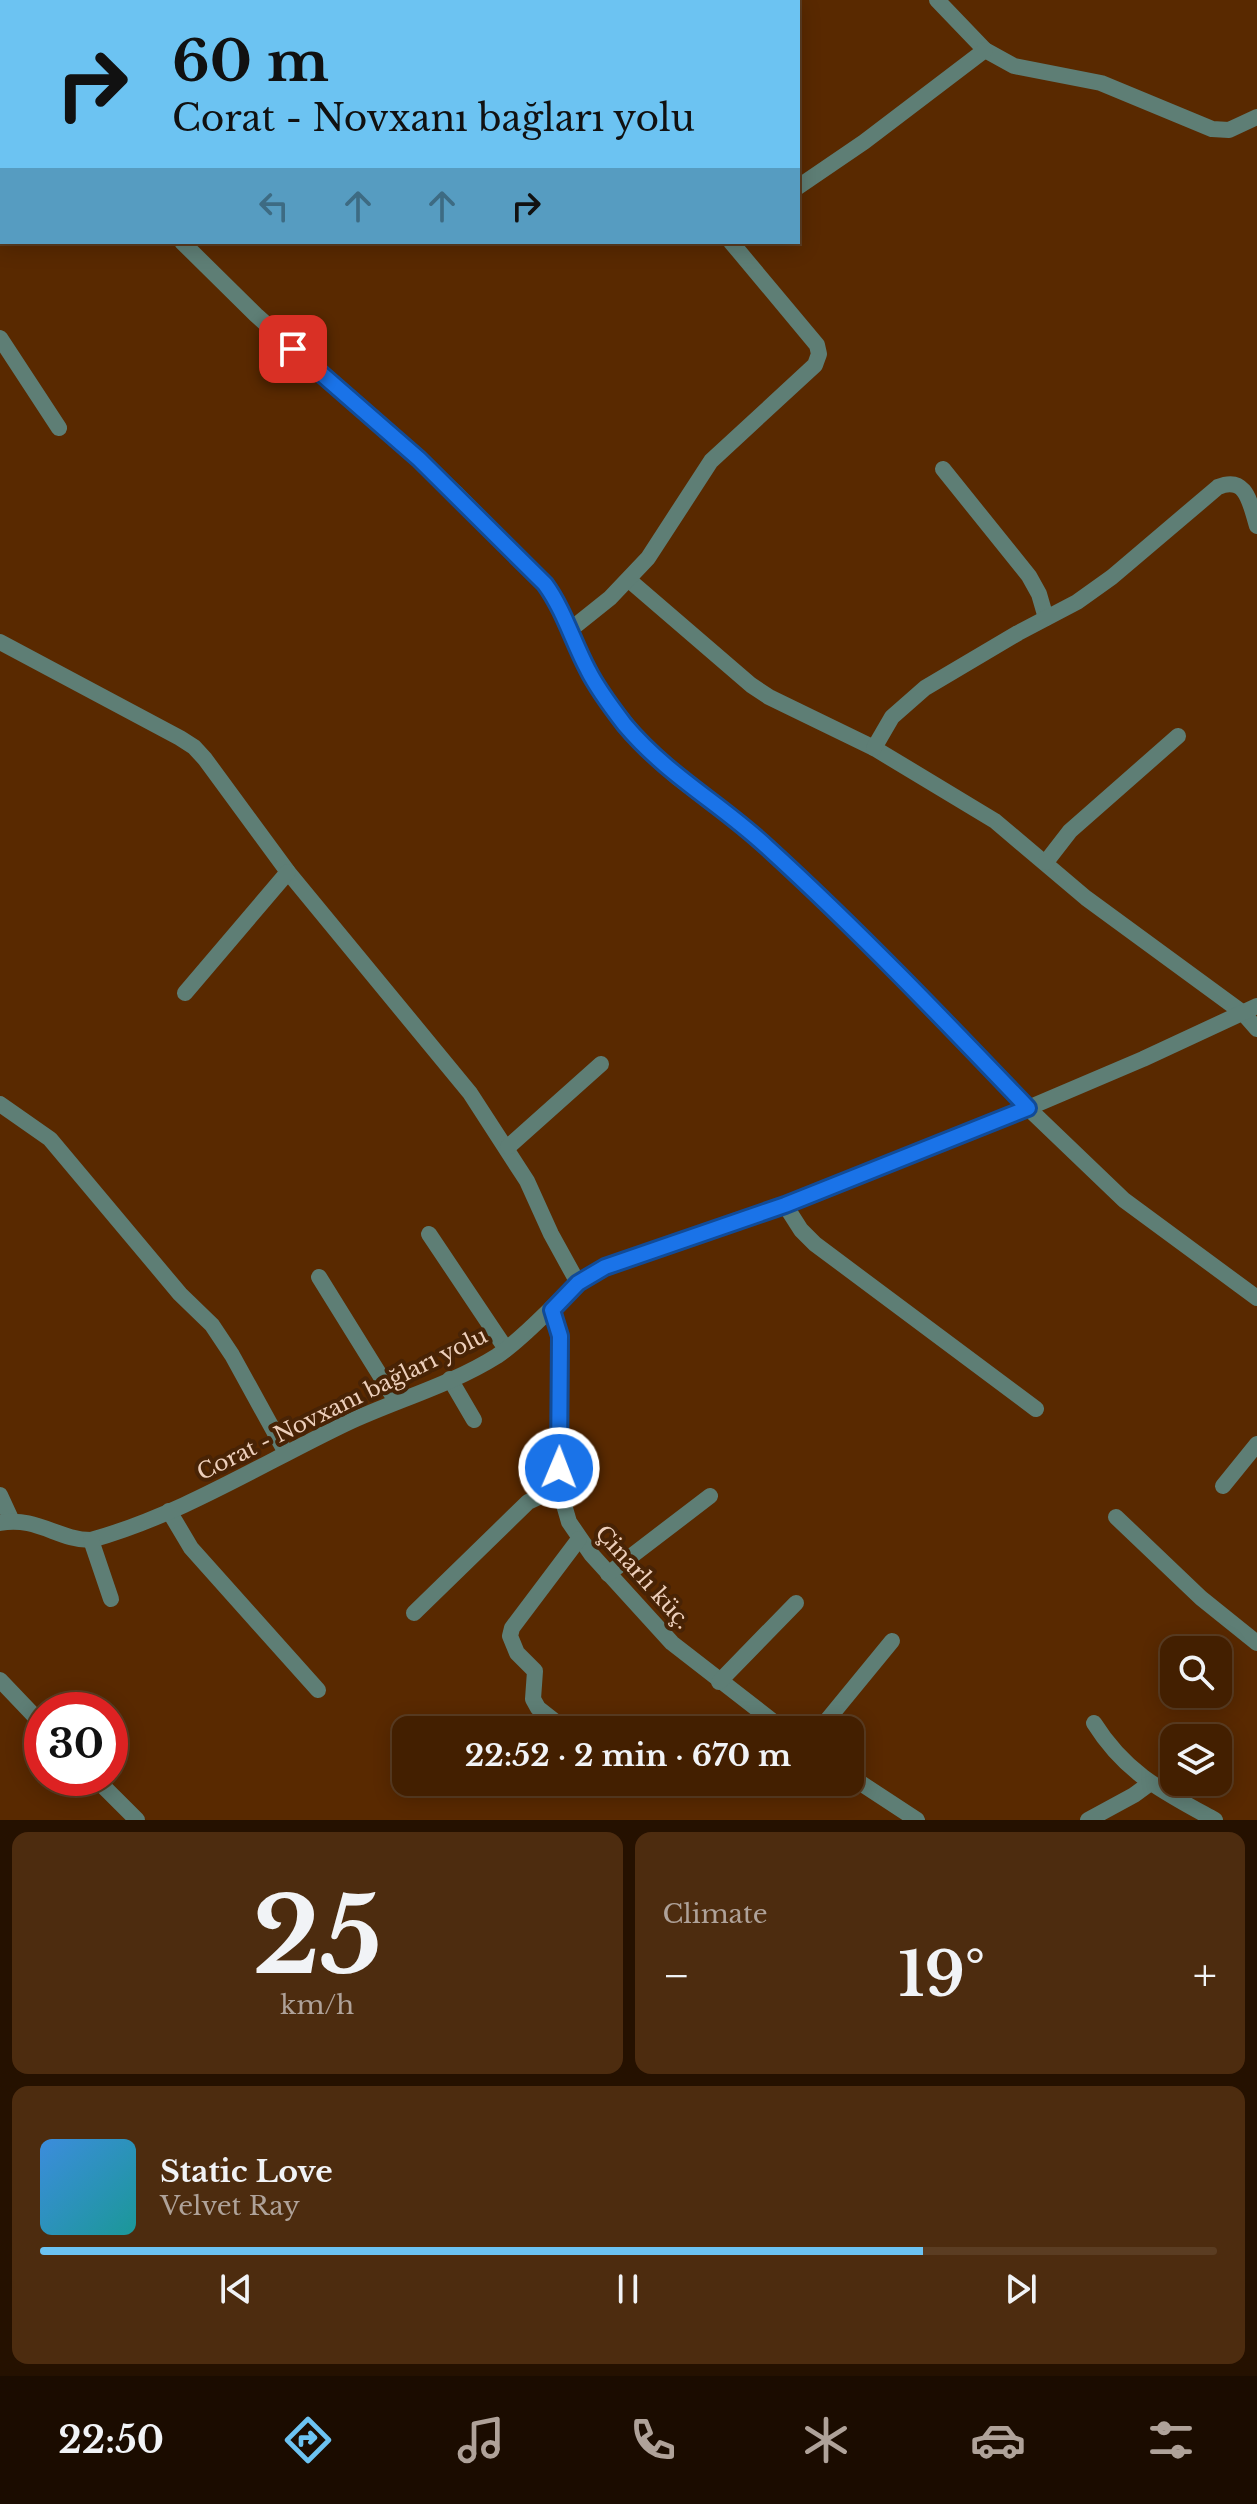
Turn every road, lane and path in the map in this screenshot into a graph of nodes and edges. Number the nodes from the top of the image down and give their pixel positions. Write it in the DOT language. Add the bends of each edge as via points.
graph roads {
  1 [pos="937,0"];
  2 [pos="985,50"];
  3 [pos="1257,117"];
  4 [pos="800,186"];
  5 [pos="184,244"];
  6 [pos="733,244"];
  7 [pos="0,338"];
  8 [pos="59,428"];
  9 [pos="943,469"];
  10 [pos="1257,526"];
  11 [pos="629,580"];
  12 [pos="1046,618"];
  13 [pos="570,630"];
  14 [pos="0,642"];
  15 [pos="1178,736"];
  16 [pos="874,748"];
  17 [pos="1046,862"];
  18 [pos="288,872"];
  19 [pos="185,993"];
  20 [pos="1250,1010"];
  21 [pos="1257,1029"];
  22 [pos="601,1064"];
  23 [pos="0,1104"];
  24 [pos="1028,1108"];
  25 [pos="508,1147"];
  26 [pos="785,1205"];
  27 [pos="429,1234"];
  28 [pos="319,1277"];
  29 [pos="578,1283"];
  30 [pos="1257,1298"];
  31 [pos="552,1310"];
  32 [pos="506,1349"];
  33 [pos="450,1379"];
  34 [pos="396,1401"];
  35 [pos="1036,1409"];
  36 [pos="474,1420"];
  37 [pos="1257,1444"];
  38 [pos="286,1453"];
  39 [pos="1223,1486"];
  40 [pos="560,1491"];
  41 [pos="0,1495"];
  42 [pos="710,1496"];
  43 [pos="169,1511"];
  44 [pos="1116,1517"];
  45 [pos="6,1522"];
  46 [pos="579,1539"];
  47 [pos="91,1540"];
  48 [pos="608,1574"];
  49 [pos="111,1599"];
  50 [pos="796,1603"];
  51 [pos="414,1613"];
  52 [pos="892,1641"];
  53 [pos="1257,1643"];
  54 [pos="0,1680"];
  55 [pos="719,1682"];
  56 [pos="318,1690"];
  57 [pos="24,1705"];
  58 [pos="548,1716"];
  59 [pos="765,1716"];
  60 [pos="830,1716"];
  61 [pos="1094,1723"];
  62 [pos="1149,1784"];
  63 [pos="864,1785"];
  64 [pos="113,1796"];
  65 [pos="137,1820"];
  66 [pos="917,1820"];
  67 [pos="1088,1820"];
  68 [pos="1215,1820"];
  1 -- 2 [label="street"];
  2 -- 3 [label="street" via="1014,66 1101,83 1212,129 1229,130"];
  2 -- 4 [label="street"];
  5 -- 13 [label="street" via="457,494 545,584"];
  6 -- 11 [label="street" via="811,335 819,354 806,374 711,461"];
  7 -- 8 [label="street"];
  9 -- 12 [label="street" via="1029,576"];
  10 -- 12 [label="street" via="1245,492 1229,482 1112,577"];
  11 -- 13 [label="street"];
  11 -- 16 [label="street" via="769,697"];
  12 -- 16 [label="street" via="925,688 892,717"];
  13 -- 24 [label="street" via="600,691 648,751 766,845"];
  14 -- 18 [label="street" via="194,747"];
  15 -- 17 [label="street" via="1070,831"];
  16 -- 17 [label="street" via="995,821"];
  17 -- 20 [label="street" via="1086,898"];
  18 -- 19 [label="street"];
  18 -- 25 [label="street" via="470,1093"];
  20 -- 21 [label="street"];
  20 -- 24 [label="street, Corat - Novxanı bağları yolu"];
  22 -- 25 [label="street"];
  23 -- 38 [label="street" via="50,1139 212,1325"];
  24 -- 26 [label="street, Corat - Novxanı bağları yolu"];
  24 -- 30 [label="street" via="1124,1200"];
  25 -- 29 [label="street"];
  26 -- 29 [label="street, Corat - Novxanı bağları yolu" via="605,1267"];
  26 -- 35 [label="street" via="815,1244"];
  27 -- 32 [label="street"];
  28 -- 34 [label="street"];
  29 -- 31 [label="street, Corat - Novxanı bağları yolu"];
  31 -- 32 [label="street, Corat - Novxanı bağları yolu"];
  31 -- 40 [label="street, Çinarlı küç." via="560,1336"];
  32 -- 33 [label="street, Corat - Novxanı bağları yolu"];
  33 -- 34 [label="street, Corat - Novxanı bağları yolu"];
  33 -- 36 [label="street"];
  34 -- 38 [label="street, Corat - Novxanı bağları yolu"];
  37 -- 39 [label="street"];
  38 -- 43 [label="street, Corat - Novxanı bağları yolu"];
  40 -- 46 [label="street, Çinarlı küç."];
  40 -- 51 [label="street" via="528,1502"];
  41 -- 45 [label="street"];
  42 -- 48 [label="street"];
  43 -- 47 [label="street, Corat - Novxanı bağları yolu"];
  43 -- 56 [label="street" via="191,1548"];
  44 -- 53 [label="street"];
  45 -- 47 [label="street" via="33,1523"];
  46 -- 48 [label="street, Çinarlı küç."];
  46 -- 58 [label="street" via="510,1636 517,1653 535,1671 533,1699"];
  47 -- 49 [label="street"];
  48 -- 55 [label="street, Çinarlı küç." via="672,1643"];
  50 -- 55 [label="street"];
  52 -- 60 [label="street"];
  54 -- 57 [label="street"];
  55 -- 59 [label="street, Çinarlı küç."];
  61 -- 62 [label="street" via="1109,1747"];
  62 -- 67 [label="street"];
  62 -- 68 [label="street"];
  63 -- 66 [label="street"];
  64 -- 65 [label="street"];
}
